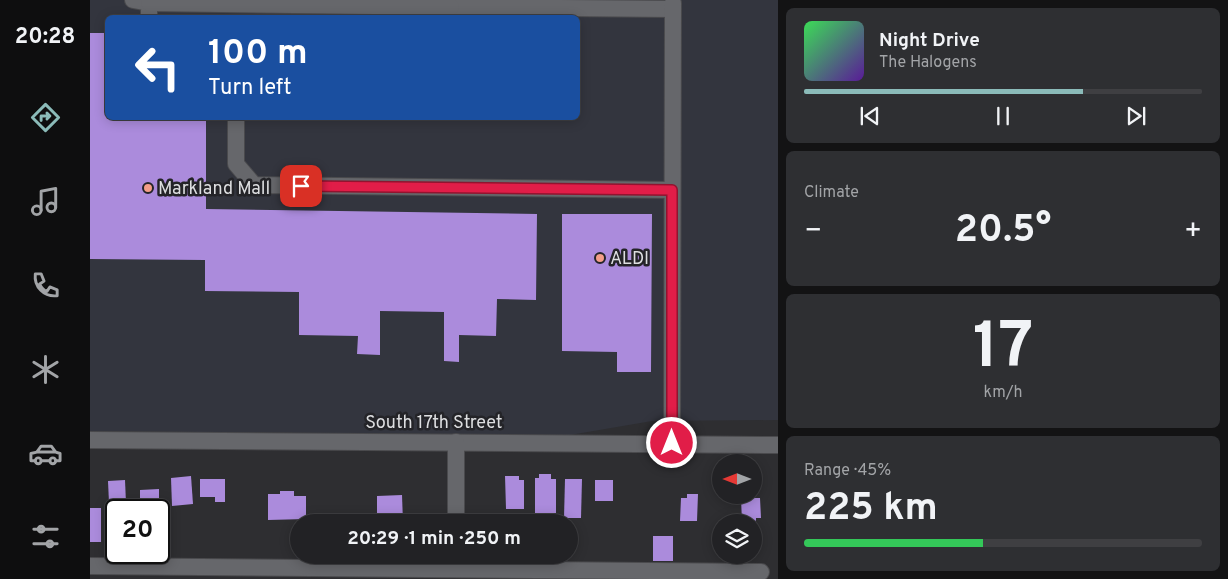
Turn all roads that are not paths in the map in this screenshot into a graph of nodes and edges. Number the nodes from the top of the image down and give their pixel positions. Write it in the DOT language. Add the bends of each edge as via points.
graph roads {
  1 [pos="451,3"];
  2 [pos="144,7"];
  3 [pos="236,120"];
  4 [pos="672,190"];
  5 [pos="90,440"];
  6 [pos="456,442"];
  7 [pos="672,443"];
  8 [pos="778,445"];
  9 [pos="456,514"];
  10 [pos="90,566"];
  11 [pos="456,567"];
  12 [pos="761,572"];
  1 -- 2 [label="street"];
  1 -- 4 [label="street" via="673,6"];
  3 -- 4 [label="street" via="236,164 254,185"];
  4 -- 7 [label="street"];
  5 -- 6 [label="street, South 17th Street"];
  6 -- 7 [label="street, South 17th Street"];
  6 -- 9 [label="street"];
  7 -- 8 [label="street, South 17th Street"];
  10 -- 11 [label="street"];
  11 -- 12 [label="street"];
}
